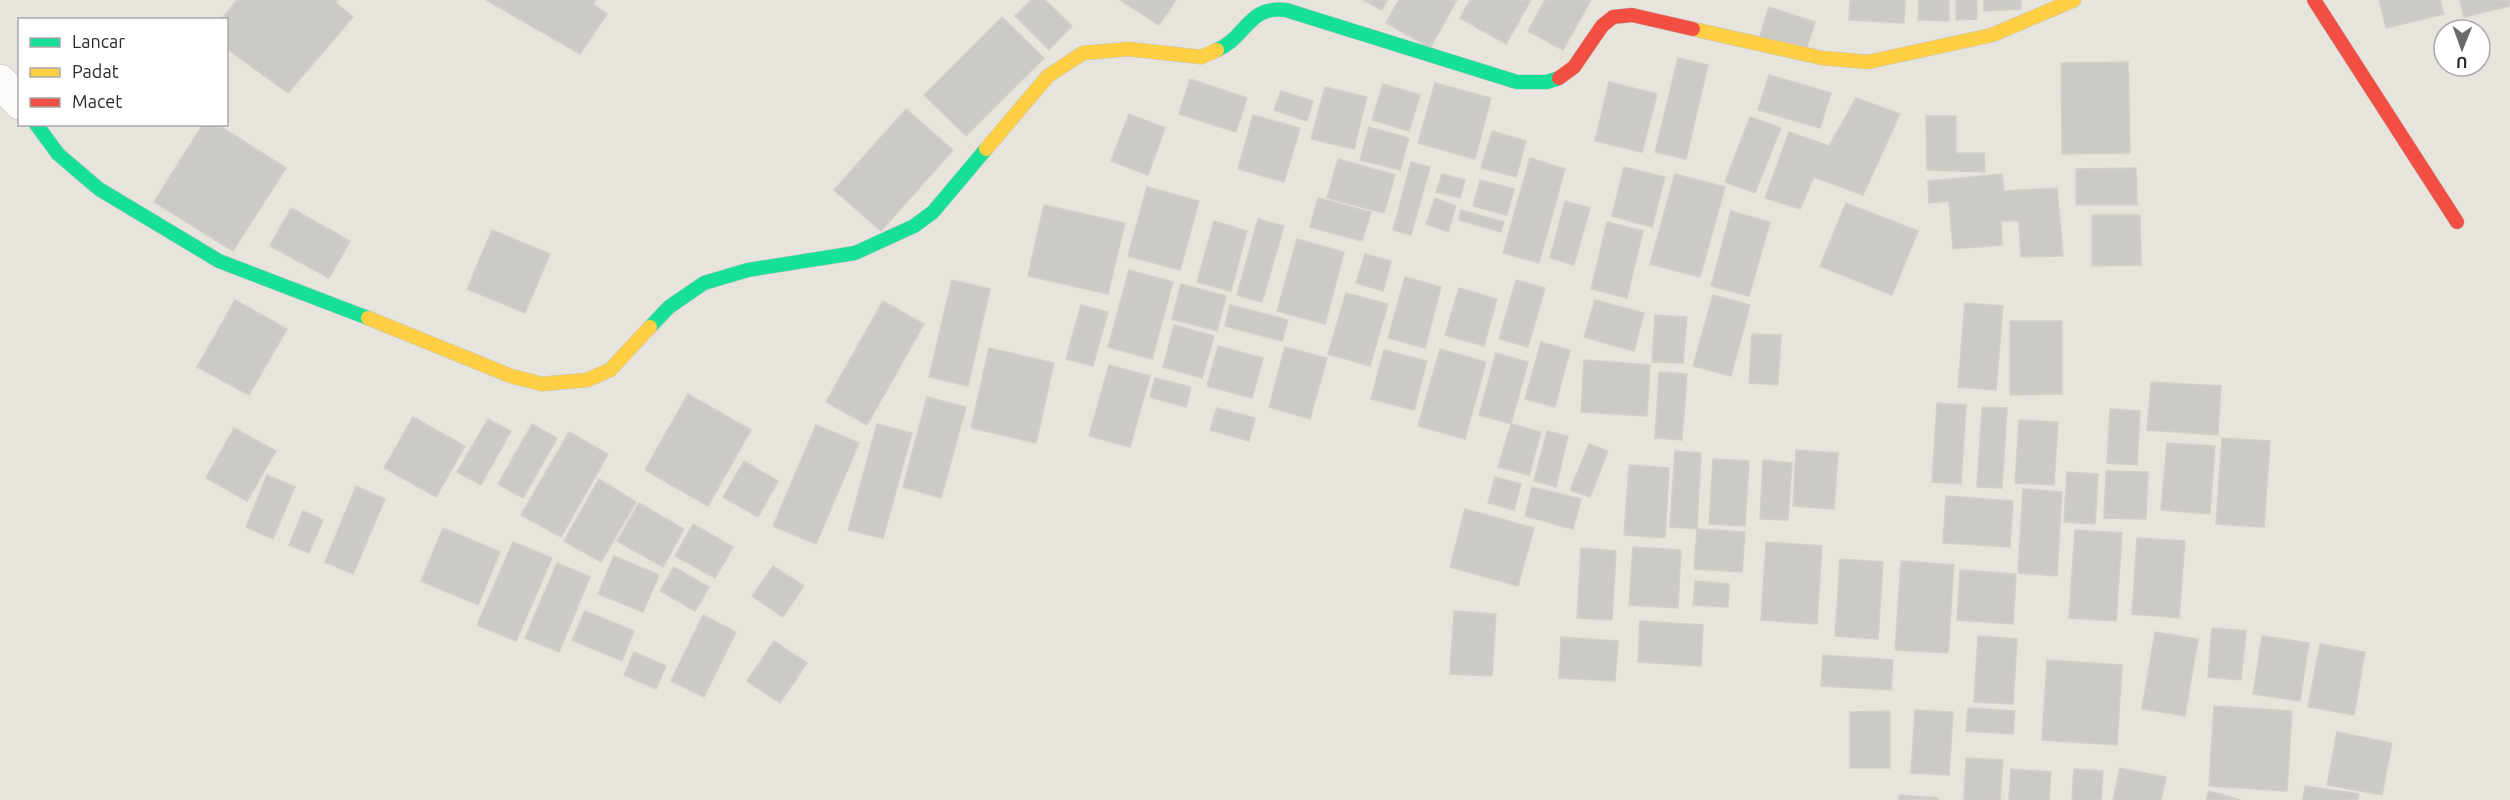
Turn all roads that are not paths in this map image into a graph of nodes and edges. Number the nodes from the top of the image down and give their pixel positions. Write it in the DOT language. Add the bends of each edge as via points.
graph roads {
  1 [pos="2314,0"];
  2 [pos="2063,2"];
  3 [pos="1271,4"];
  4 [pos="0,81"];
  5 [pos="18,101"];
  6 [pos="37,126"];
  7 [pos="2457,222"];
  1 -- 7 [label="street"];
  2 -- 3 [label="street" via="1992,34 1868,62 1822,58 1632,15 1613,17 1601,26 1576,68 1560,81 1539,85 1517,82"];
  3 -- 6 [label="street" via="1228,45 1212,54 1189,57 1128,49 1083,53 1048,76 933,212 914,226 855,253 748,270 704,283 669,307 610,370 565,384 542,384 511,376 219,261 99,189 58,154"];
  4 -- 5 [label="street"];
}
